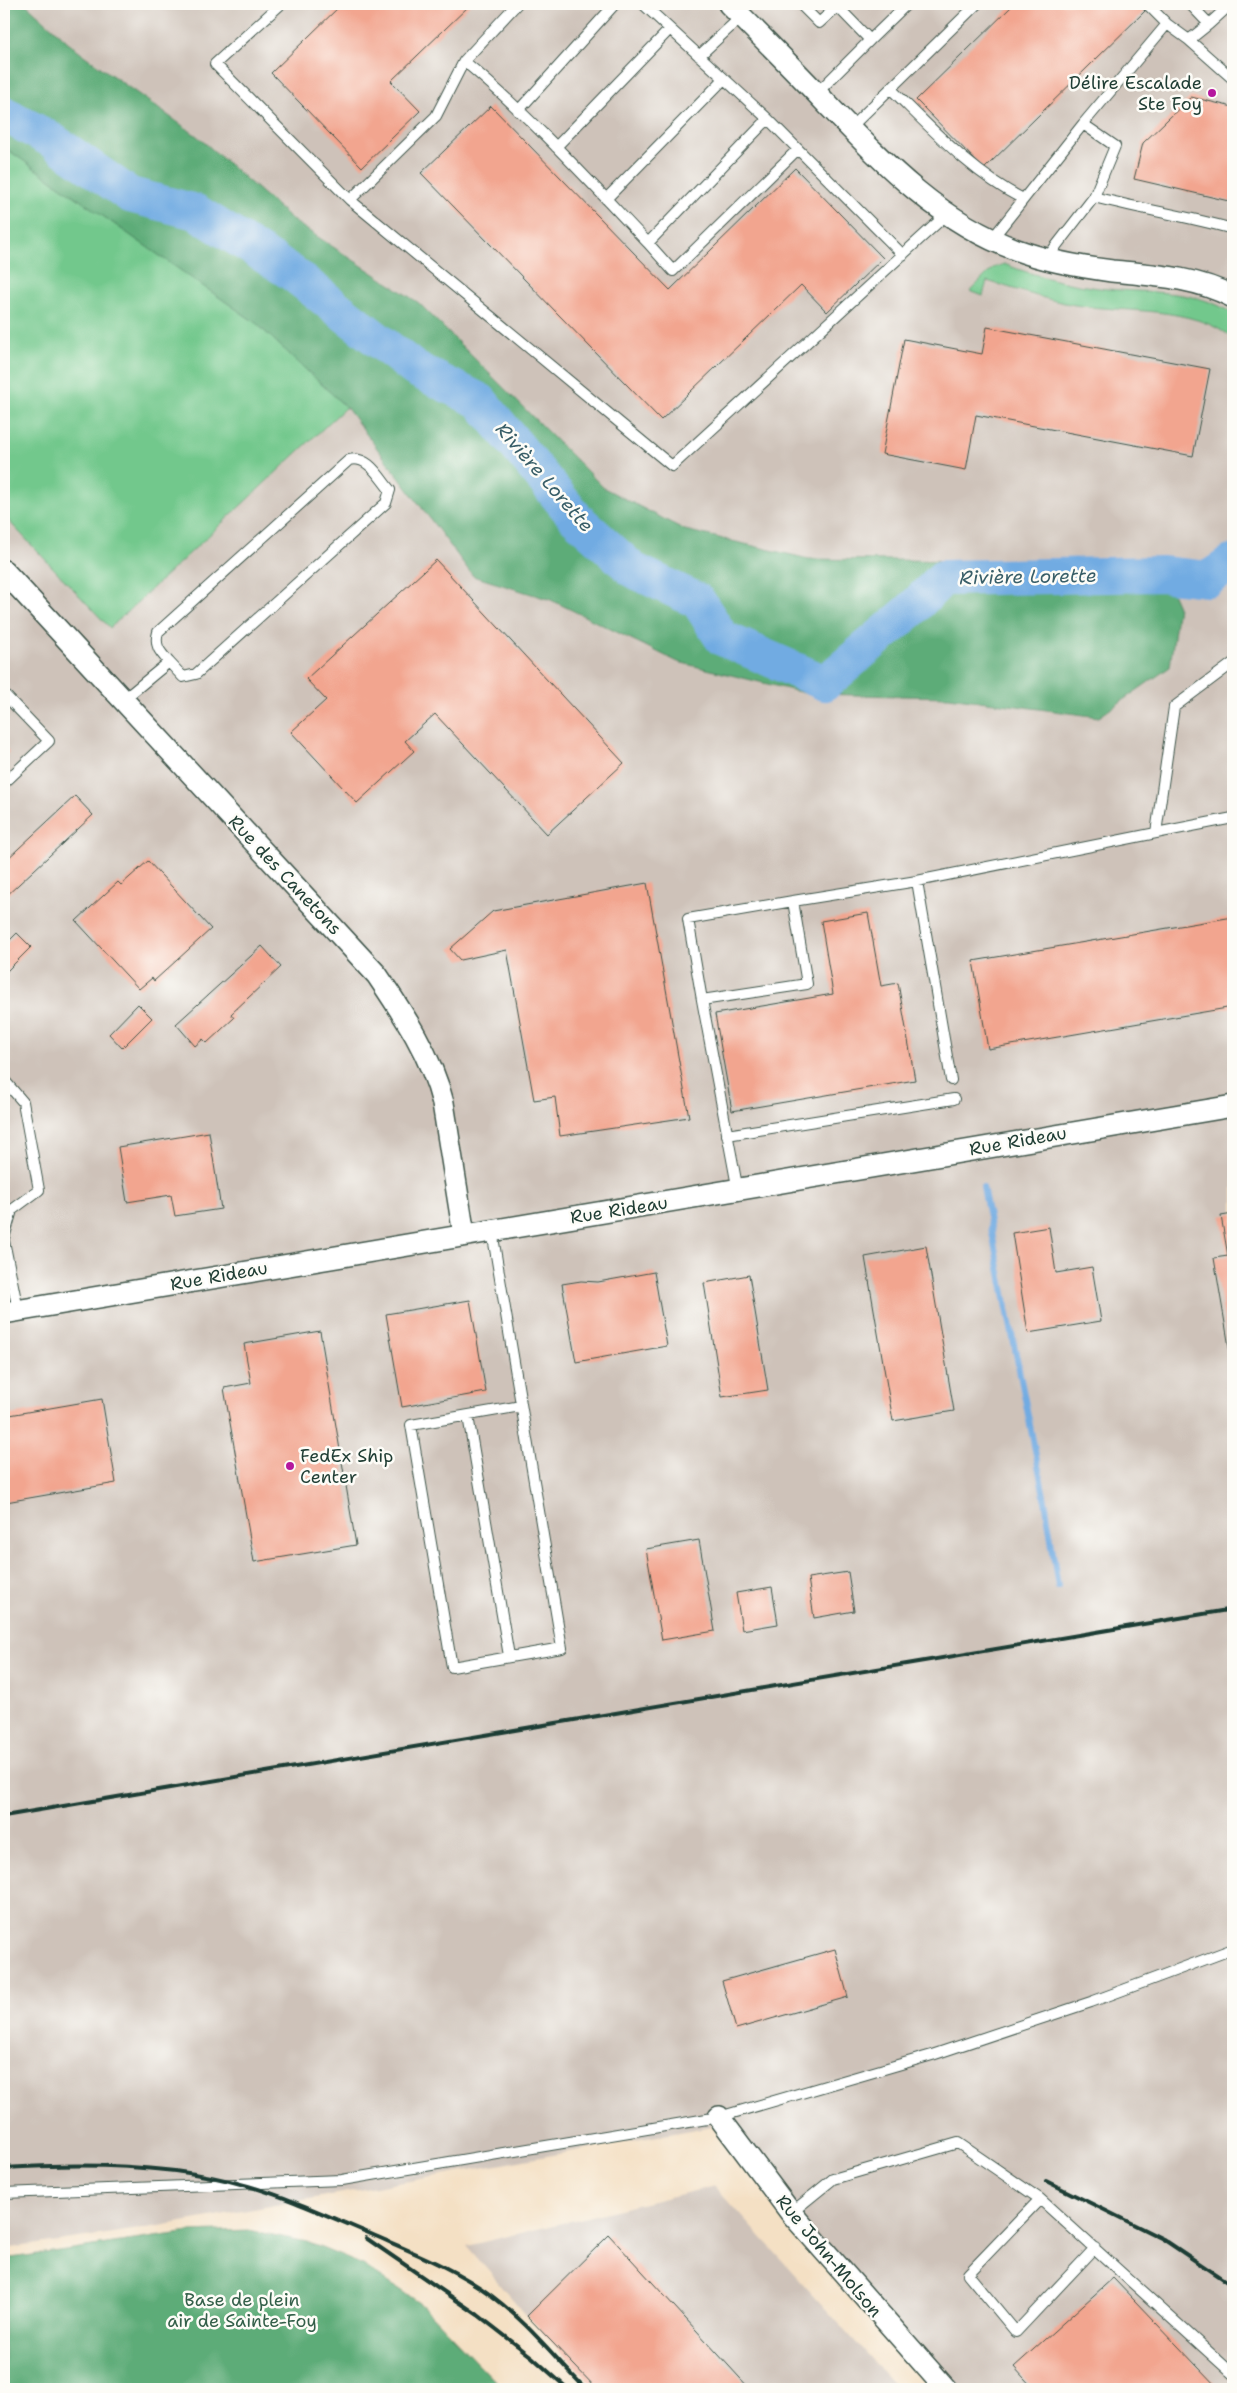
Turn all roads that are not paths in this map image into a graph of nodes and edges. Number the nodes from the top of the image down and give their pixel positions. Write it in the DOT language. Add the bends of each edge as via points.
graph roads {
  1 [pos="281,4"];
  2 [pos="517,4"];
  3 [pos="615,4"];
  4 [pos="643,4"];
  5 [pos="800,4"];
  6 [pos="907,4"];
  7 [pos="977,4"];
  8 [pos="1147,4"];
  9 [pos="1190,4"];
  10 [pos="1231,4"];
  11 [pos="838,5"];
  12 [pos="735,10"];
  13 [pos="1167,24"];
  14 [pos="1209,24"];
  15 [pos="670,29"];
  16 [pos="870,40"];
  17 [pos="1189,40"];
  18 [pos="699,56"];
  19 [pos="464,61"];
  20 [pos="1233,79"];
  21 [pos="723,80"];
  22 [pos="891,89"];
  23 [pos="816,93"];
  24 [pos="518,111"];
  25 [pos="768,119"];
  26 [pos="1083,124"];
  27 [pos="850,128"];
  28 [pos="556,147"];
  29 [pos="798,149"];
  30 [pos="1094,197"];
  31 [pos="606,199"];
  32 [pos="1024,199"];
  33 [pos="350,200"];
  34 [pos="947,214"];
  35 [pos="1233,229"];
  36 [pos="992,239"];
  37 [pos="648,243"];
  38 [pos="903,255"];
  39 [pos="1046,259"];
  40 [pos="1233,297"];
  41 [pos="4,571"];
  42 [pos="169,662"];
  43 [pos="1233,663"];
  44 [pos="4,694"];
  45 [pos="123,700"];
  46 [pos="4,783"];
  47 [pos="1233,818"];
  48 [pos="1156,833"];
  49 [pos="917,881"];
  50 [pos="793,901"];
  51 [pos="702,1000"];
  52 [pos="4,1080"];
  53 [pos="951,1080"];
  54 [pos="954,1099"];
  55 [pos="1233,1106"];
  56 [pos="726,1135"];
  57 [pos="738,1190"];
  58 [pos="492,1231"];
  59 [pos="464,1235"];
  60 [pos="4,1239"];
  61 [pos="11,1312"];
  62 [pos="521,1406"];
  63 [pos="468,1416"];
  64 [pos="509,1656"];
  65 [pos="1233,1949"];
  66 [pos="719,2117"];
  67 [pos="4,2194"];
  68 [pos="1040,2199"];
  69 [pos="791,2214"];
  70 [pos="1095,2248"];
  71 [pos="1233,2374"];
  72 [pos="946,2389"];
  1 -- 33 [label="lane" via="214,64"];
  2 -- 19 [label="lane"];
  3 -- 24 [label="lane"];
  4 -- 15 [label="lane"];
  5 -- 11 [label="lane" via="819,23"];
  6 -- 16 [label="lane"];
  7 -- 22 [label="lane"];
  8 -- 13 [label="lane"];
  9 -- 14 [label="lane"];
  10 -- 14 [label="lane"];
  11 -- 16 [label="lane"];
  12 -- 18 [label="lane"];
  12 -- 23 [label="street"];
  13 -- 17 [label="lane"];
  13 -- 26 [label="lane"];
  14 -- 17 [label="lane"];
  15 -- 18 [label="lane"];
  15 -- 28 [label="lane"];
  16 -- 23 [label="lane"];
  17 -- 20 [label="lane"];
  18 -- 21 [label="lane"];
  19 -- 24 [label="lane"];
  19 -- 33 [label="lane" via="436,116"];
  21 -- 25 [label="lane"];
  21 -- 31 [label="lane"];
  22 -- 27 [label="lane"];
  22 -- 32 [label="lane" via="945,142 998,186"];
  23 -- 27 [label="street"];
  24 -- 28 [label="lane"];
  25 -- 29 [label="lane"];
  25 -- 37 [label="lane"];
  26 -- 30 [label="lane" via="1115,146"];
  26 -- 32 [label="lane"];
  27 -- 34 [label="street" via="892,171"];
  28 -- 31 [label="lane"];
  29 -- 37 [label="lane" via="673,271"];
  29 -- 38 [label="lane"];
  30 -- 35 [label="lane"];
  30 -- 39 [label="lane"];
  31 -- 37 [label="lane"];
  32 -- 36 [label="lane"];
  33 -- 38 [label="lane" via="672,466"];
  34 -- 36 [label="street"];
  34 -- 38 [label="lane"];
  36 -- 39 [label="street"];
  39 -- 40 [label="street" via="1163,275 1200,284"];
  41 -- 45 [label="street, Rue des Canetons"];
  42 -- 42 [label="lane" via="157,647 158,632 349,460 364,460 390,490 386,503 196,674 183,677"];
  42 -- 45 [label="lane"];
  43 -- 48 [label="lane" via="1174,707"];
  44 -- 46 [label="lane" via="49,741"];
  45 -- 59 [label="street, Rue des Canetons" via="376,975 414,1029 438,1082 443,1102"];
  47 -- 48 [label="lane"];
  48 -- 49 [label="lane"];
  49 -- 50 [label="lane"];
  49 -- 53 [label="lane"];
  50 -- 51 [label="lane" via="688,919"];
  50 -- 51 [label="lane" via="807,984"];
  51 -- 56 [label="lane"];
  52 -- 60 [label="lane" via="23,1102 39,1190 12,1210"];
  54 -- 56 [label="lane"];
  55 -- 57 [label="street, Rue Rideau"];
  56 -- 57 [label="lane"];
  57 -- 58 [label="street, Rue Rideau"];
  58 -- 59 [label="street, Rue Rideau"];
  58 -- 62 [label="lane"];
  59 -- 61 [label="street, Rue Rideau"];
  60 -- 61 [label="lane"];
  62 -- 63 [label="lane"];
  62 -- 64 [label="lane" via="562,1648"];
  63 -- 64 [label="lane"];
  63 -- 64 [label="lane" via="411,1425 452,1667"];
  65 -- 66 [label="lane" via="1091,2002 932,2055"];
  66 -- 67 [label="lane" via="342,2180"];
  66 -- 69 [label="street, Rue John-Molson"];
  68 -- 69 [label="lane" via="958,2143 833,2179"];
  68 -- 70 [label="lane"];
  68 -- 70 [label="lane" via="968,2274 1016,2332"];
  69 -- 72 [label="street, Rue John-Molson"];
  70 -- 71 [label="lane"];
}
